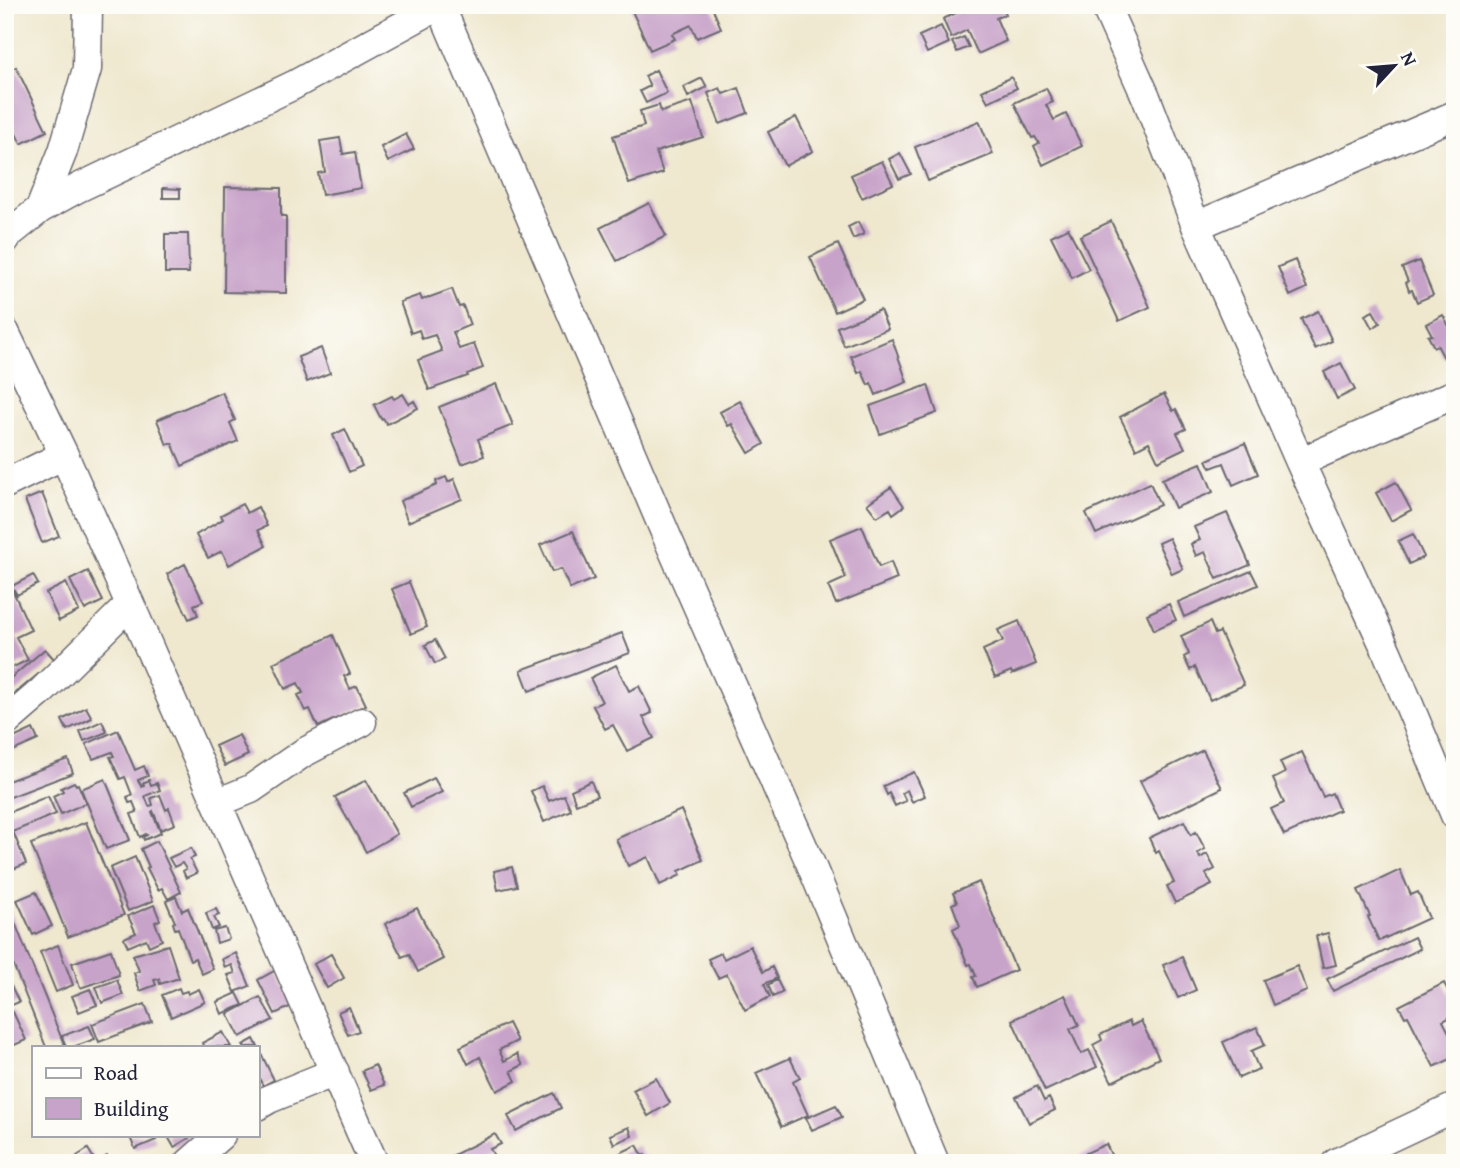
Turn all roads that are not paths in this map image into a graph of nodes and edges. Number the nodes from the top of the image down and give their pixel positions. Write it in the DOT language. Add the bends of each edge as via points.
graph roads {
  1 [pos="88,5"];
  2 [pos="440,5"];
  3 [pos="1105,5"];
  4 [pos="1455,115"];
  5 [pos="40,209"];
  6 [pos="1196,226"];
  7 [pos="5,240"];
  8 [pos="7,337"];
  9 [pos="1455,394"];
  10 [pos="64,455"];
  11 [pos="1300,462"];
  12 [pos="5,484"];
  13 [pos="130,604"];
  14 [pos="362,722"];
  15 [pos="5,723"];
  16 [pos="217,803"];
  17 [pos="1455,815"];
  18 [pos="335,1072"];
  19 [pos="259,1105"];
  20 [pos="1455,1107"];
  21 [pos="220,1136"];
  22 [pos="189,1163"];
  23 [pos="374,1163"];
  24 [pos="935,1163"];
  25 [pos="1336,1163"];
  1 -- 5 [label="street" via="87,69"];
  2 -- 5 [label="street" via="294,85"];
  2 -- 24 [label="street"];
  3 -- 6 [label="street"];
  4 -- 6 [label="street"];
  5 -- 7 [label="street"];
  6 -- 11 [label="street"];
  8 -- 10 [label="street"];
  9 -- 11 [label="street"];
  10 -- 12 [label="street"];
  10 -- 13 [label="street"];
  11 -- 17 [label="street"];
  13 -- 15 [label="street"];
  13 -- 16 [label="street"];
  14 -- 16 [label="street" via="303,753 251,789"];
  16 -- 18 [label="street"];
  18 -- 19 [label="street"];
  18 -- 23 [label="street"];
  20 -- 25 [label="street"];
  21 -- 22 [label="street"];
}
